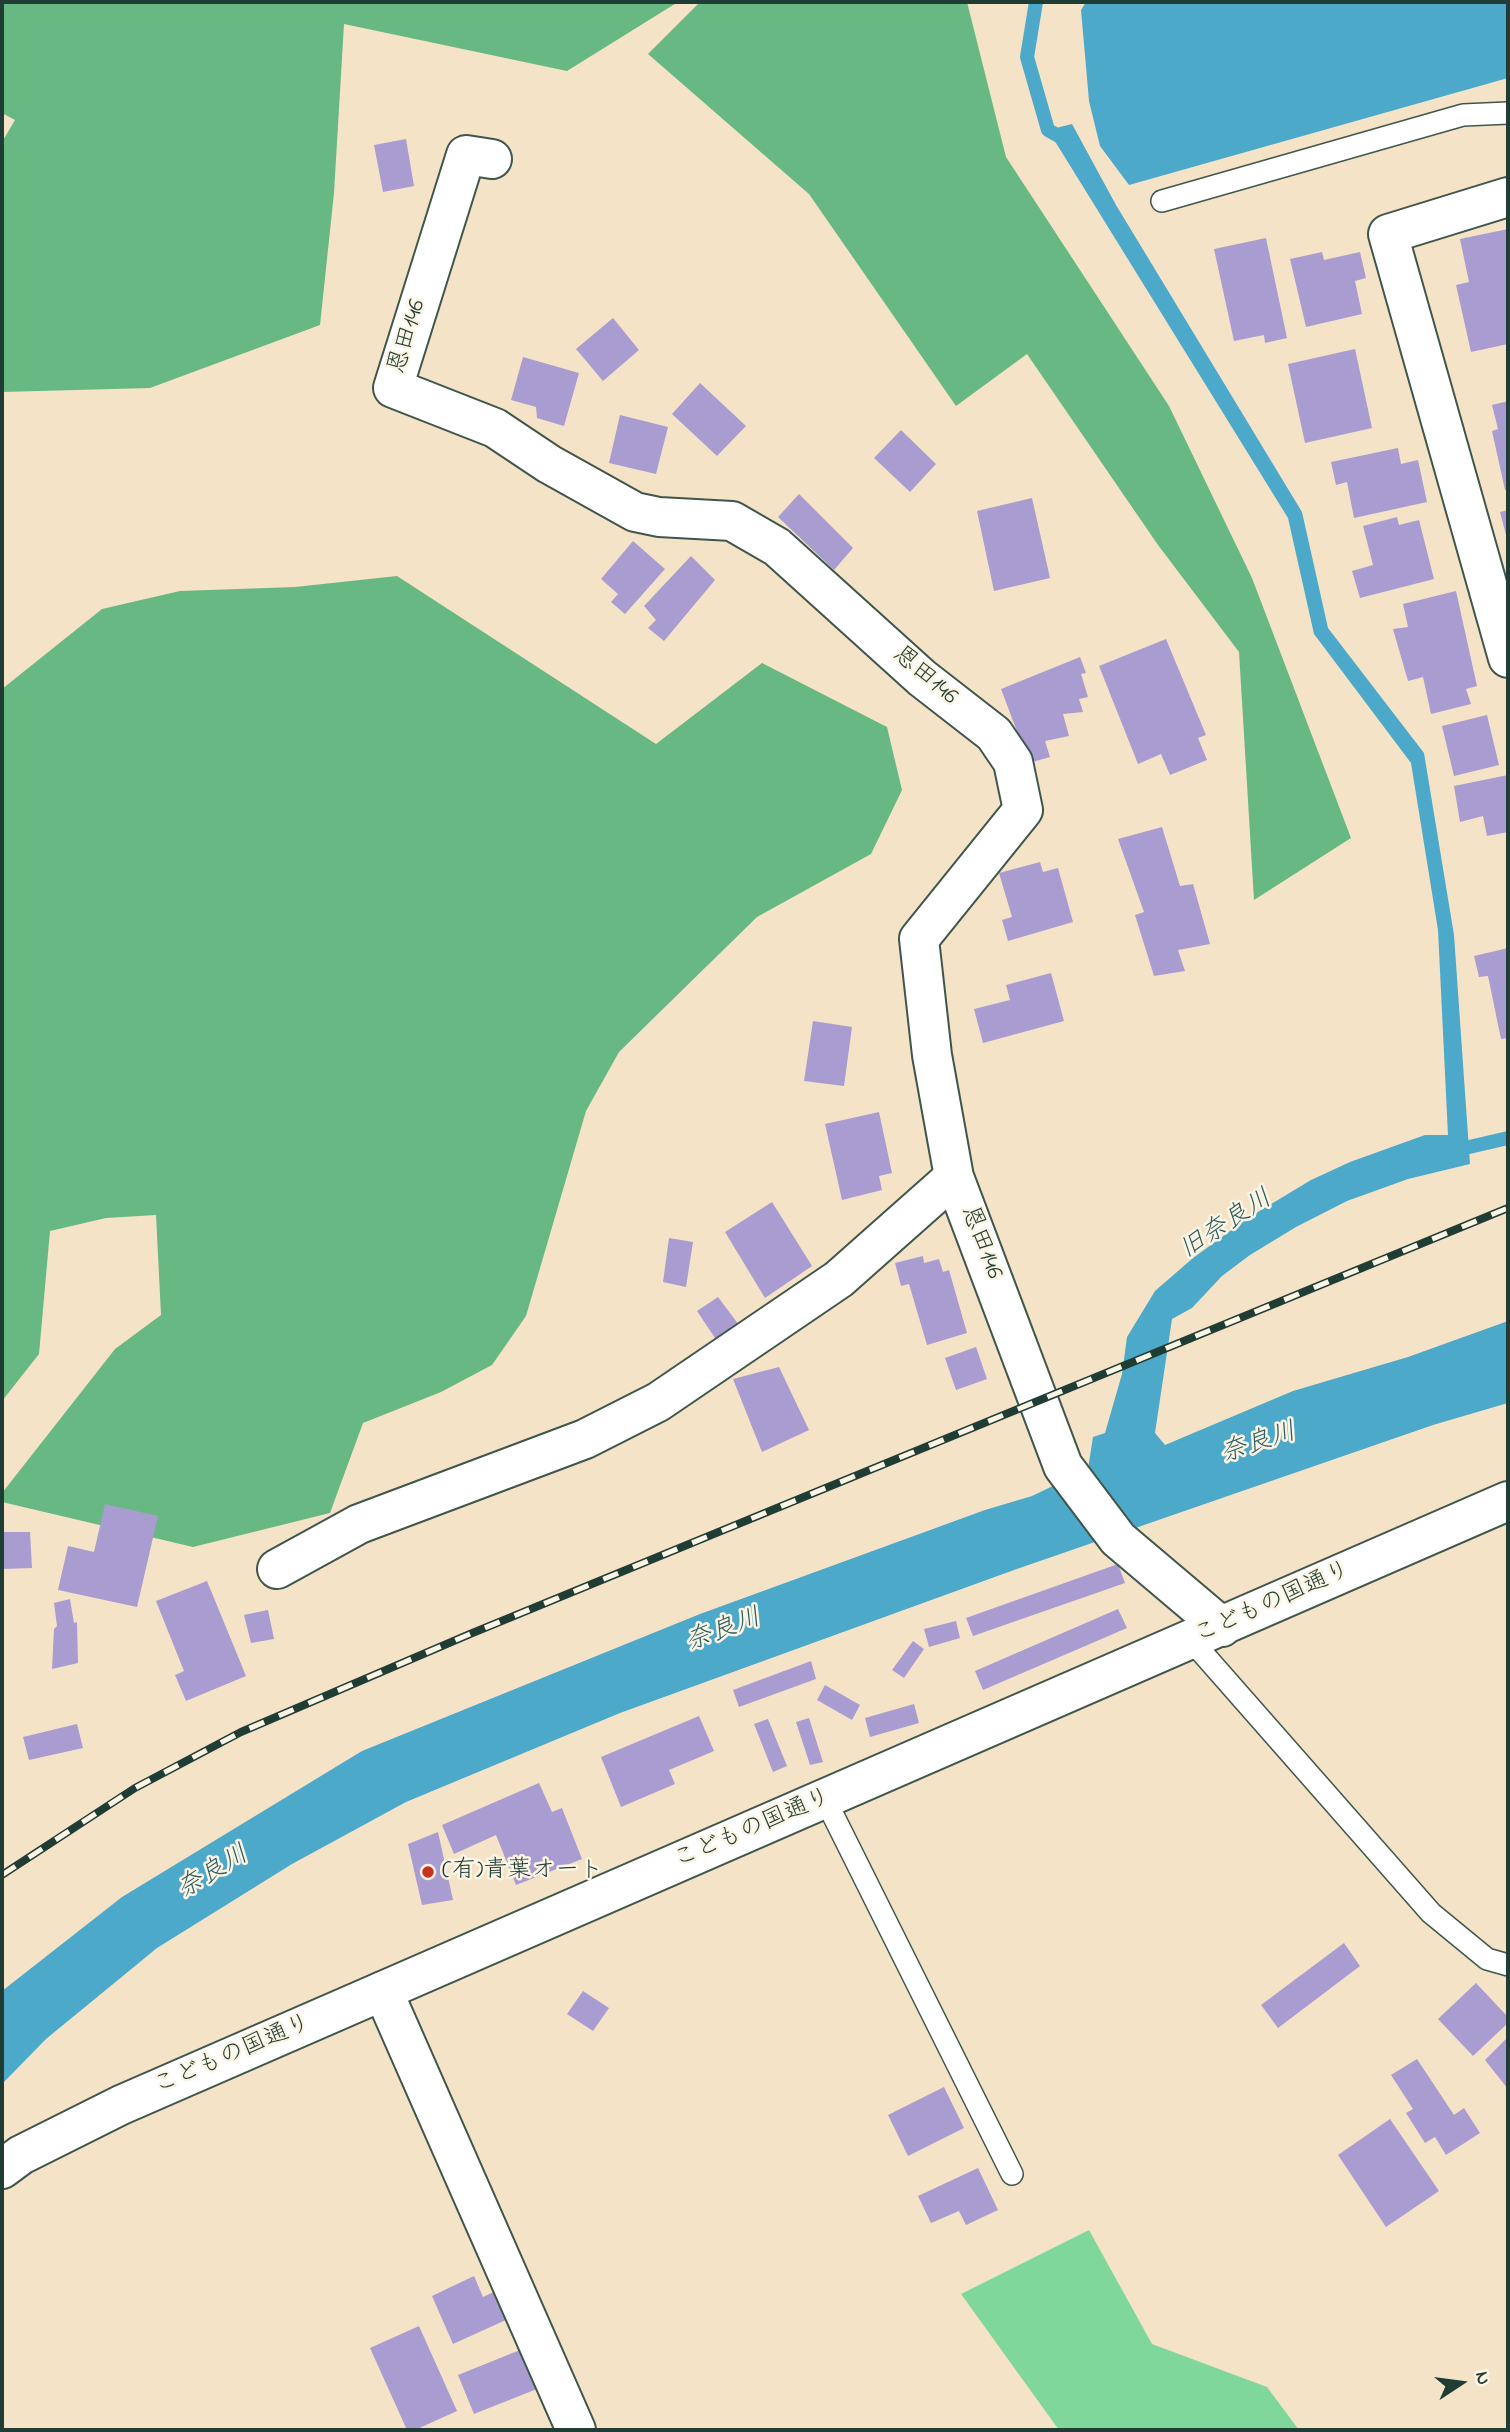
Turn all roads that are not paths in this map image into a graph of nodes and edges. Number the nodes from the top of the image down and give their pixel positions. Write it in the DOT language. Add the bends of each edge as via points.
graph roads {
  1 [pos="1508,113"];
  2 [pos="465,154"];
  3 [pos="1508,197"];
  4 [pos="1162,201"];
  5 [pos="1508,657"];
  6 [pos="954,1177"];
  7 [pos="1508,1501"];
  8 [pos="277,1569"];
  9 [pos="1206,1633"];
  10 [pos="825,1799"];
  11 [pos="1508,1965"];
  12 [pos="383,1991"];
  13 [pos="2,2169"];
  14 [pos="1012,2174"];
  15 [pos="576,2430"];
  1 -- 4 [label="lane" via="1463,115"];
  2 -- 6 [label="street, 恩田146" via="393,388 495,428 635,512 732,521 777,547 922,678 994,734 1013,762 1023,810 919,939 932,1055"];
  3 -- 5 [label="street" via="1388,234"];
  6 -- 8 [label="street" via="839,1279 658,1402 585,1439 359,1524"];
  6 -- 9 [label="street, 恩田146" via="1063,1466 1118,1539"];
  7 -- 9 [label="street, こどもの国通り"];
  9 -- 10 [label="street, こどもの国通り"];
  9 -- 11 [label="lane" via="1431,1913 1487,1959"];
  10 -- 12 [label="street, こどもの国通り"];
  10 -- 14 [label="lane"];
  12 -- 13 [label="street, こどもの国通り" via="121,2105"];
  12 -- 15 [label="street"];
}
